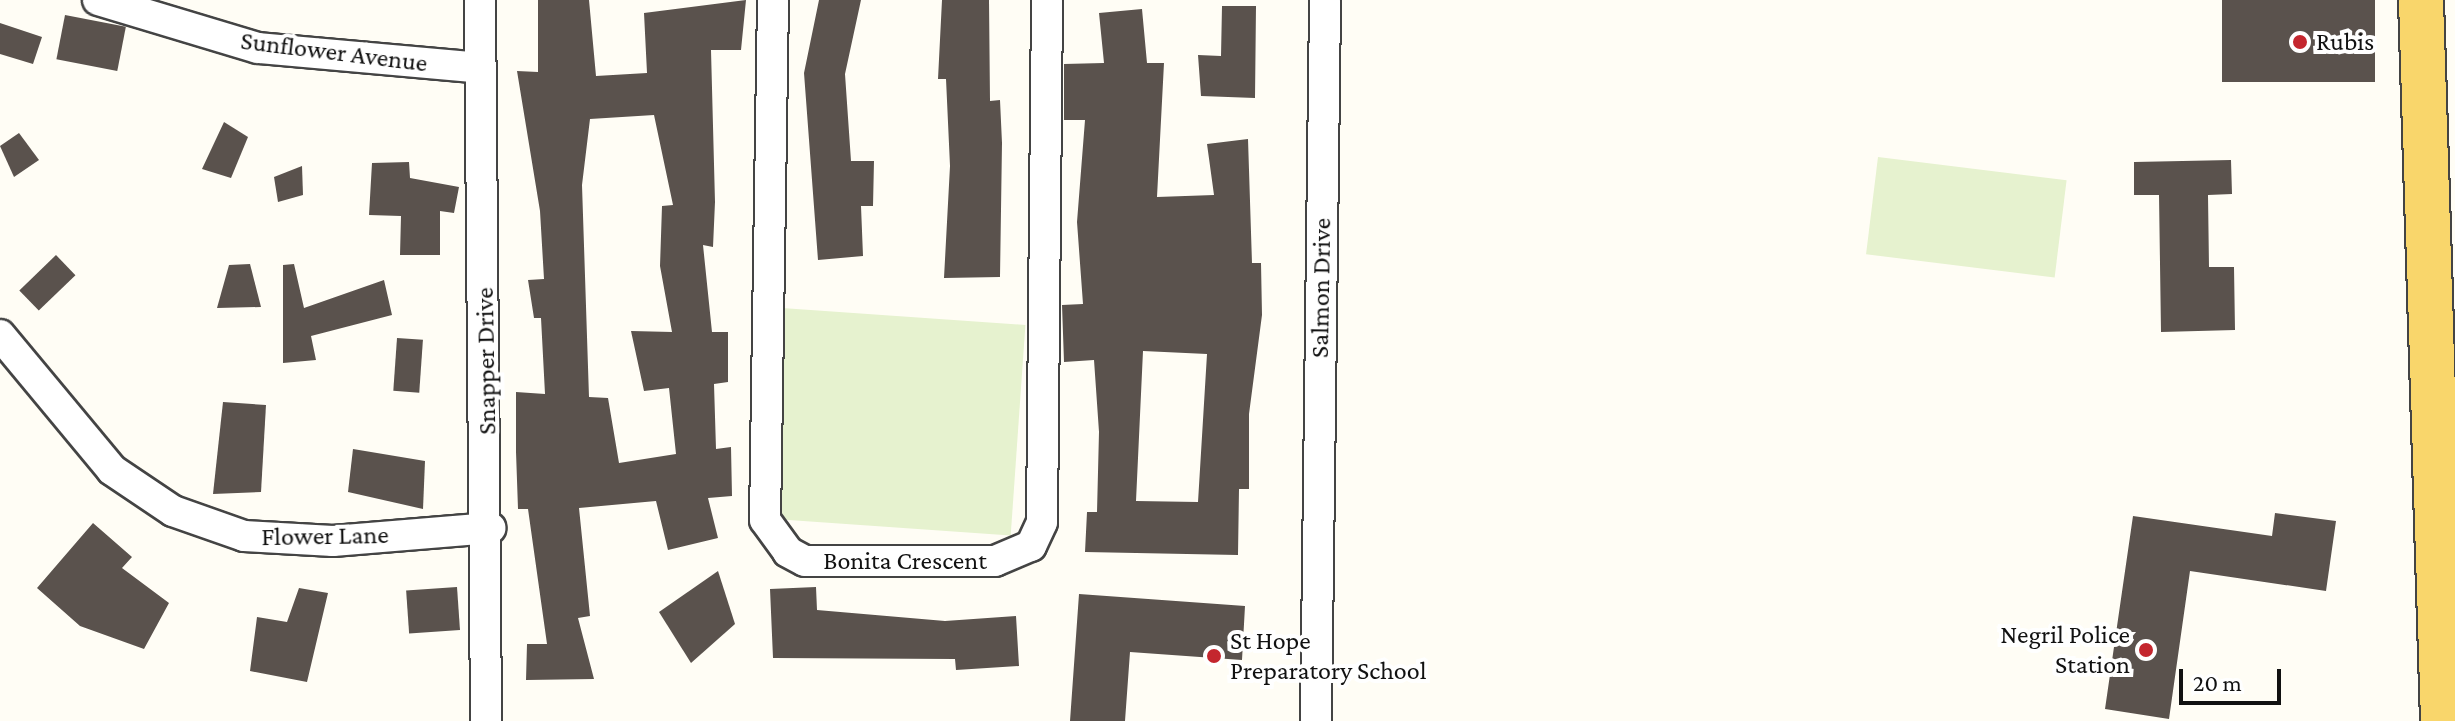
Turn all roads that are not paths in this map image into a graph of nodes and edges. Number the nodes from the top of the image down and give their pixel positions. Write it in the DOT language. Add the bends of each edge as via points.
graph roads {
  1 [pos="98,0"];
  2 [pos="480,0"];
  3 [pos="773,0"];
  4 [pos="1047,0"];
  5 [pos="1325,0"];
  6 [pos="2421,0"];
  7 [pos="480,68"];
  8 [pos="0,335"];
  9 [pos="490,528"];
  10 [pos="486,721"];
  11 [pos="1316,721"];
  12 [pos="2443,721"];
  1 -- 7 [label="street, Sunflower Avenue" via="258,48"];
  2 -- 7 [label="street, Snapper Drive"];
  3 -- 4 [label="street, Bonita Crescent" via="765,520 788,552 805,561 995,561 1031,546 1042,522"];
  5 -- 11 [label="street, Salmon Drive"];
  6 -- 12 [label="main road"];
  7 -- 9 [label="street, Snapper Drive"];
  8 -- 9 [label="street, Flower Lane" via="112,470 173,511 244,536 333,541"];
  9 -- 10 [label="street, Snapper Drive"];
}
